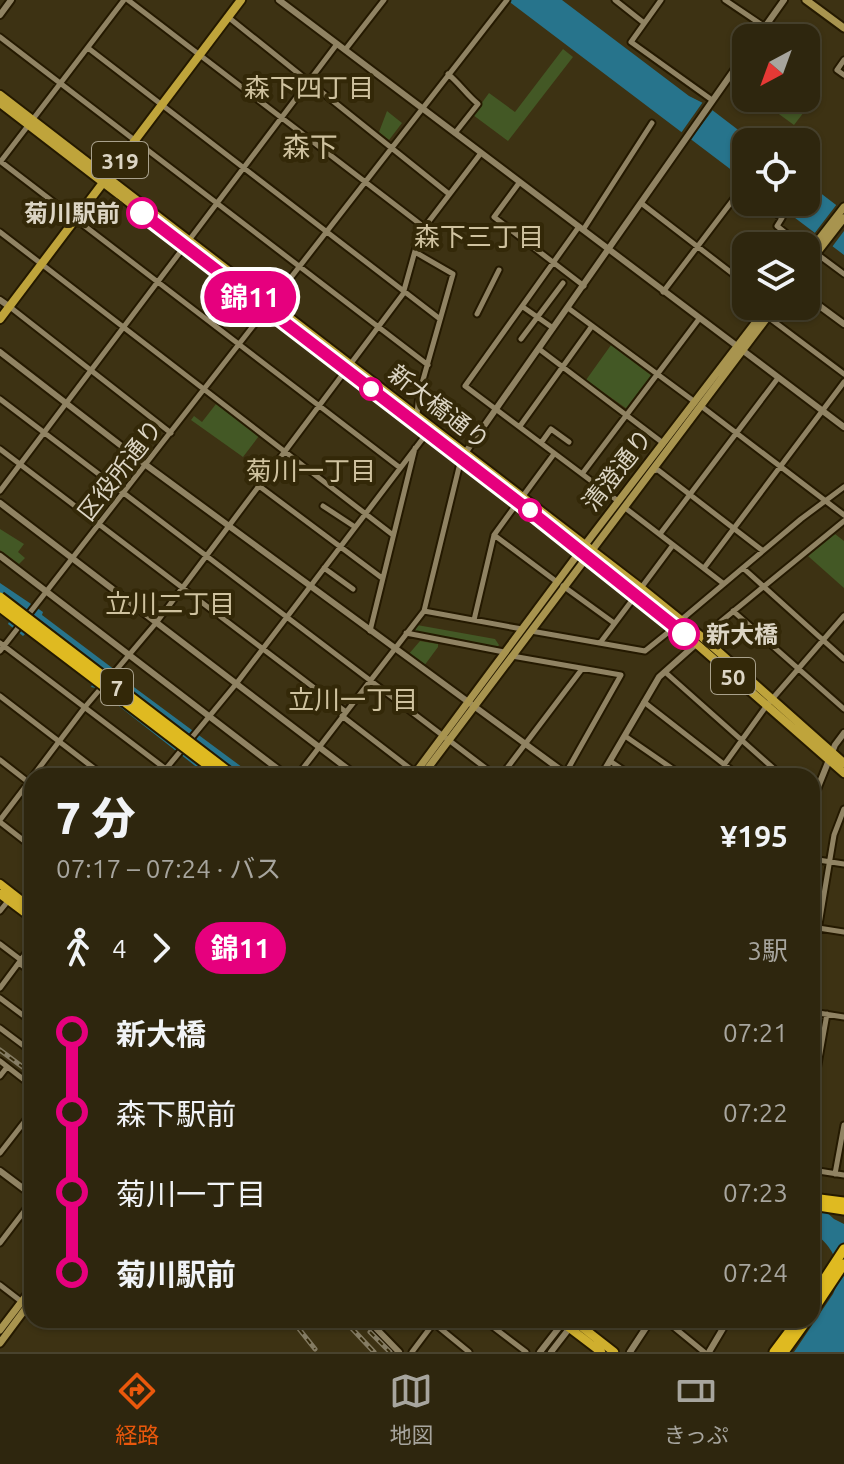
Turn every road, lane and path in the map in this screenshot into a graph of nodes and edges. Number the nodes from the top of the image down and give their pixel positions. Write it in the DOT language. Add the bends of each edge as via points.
graph roads {
  1 [pos="11,0"];
  2 [pos="126,0"];
  3 [pos="241,0"];
  4 [pos="279,0"];
  5 [pos="384,0"];
  6 [pos="615,0"];
  7 [pos="661,0"];
  8 [pos="725,0"];
  9 [pos="784,0"];
  10 [pos="810,1"];
  11 [pos="505,3"];
  12 [pos="0,15"];
  13 [pos="228,17"];
  14 [pos="644,23"];
  15 [pos="761,24"];
  16 [pos="767,24"];
  17 [pos="844,28"];
  18 [pos="0,37"];
  19 [pos="337,44"];
  20 [pos="88,48"];
  21 [pos="345,50"];
  22 [pos="200,54"];
  23 [pos="844,60"];
  24 [pos="732,72"];
  25 [pos="448,74"];
  26 [pos="844,75"];
  27 [pos="309,81"];
  28 [pos="60,84"];
  29 [pos="0,95"];
  30 [pos="712,100"];
  31 [pos="0,103"];
  32 [pos="162,105"];
  33 [pos="421,107"];
  34 [pos="282,117"];
  35 [pos="31,122"];
  36 [pos="652,123"];
  37 [pos="455,133"];
  38 [pos="135,140"];
  39 [pos="391,148"];
  40 [pos="481,153"];
  41 [pos="0,162"];
  42 [pos="244,168"];
  43 [pos="105,179"];
  44 [pos="366,181"];
  45 [pos="519,183"];
  46 [pos="449,194"];
  47 [pos="732,201"];
  48 [pos="217,203"];
  49 [pos="641,203"];
  50 [pos="844,207"];
  51 [pos="779,216"];
  52 [pos="844,218"];
  53 [pos="75,219"];
  54 [pos="424,227"];
  55 [pos="580,230"];
  56 [pos="0,232"];
  57 [pos="327,232"];
  58 [pos="784,232"];
  59 [pos="822,241"];
  60 [pos="187,243"];
  61 [pos="697,247"];
  62 [pos="415,252"];
  63 [pos="609,252"];
  64 [pos="820,259"];
  65 [pos="553,263"];
  66 [pos="42,264"];
  67 [pos="300,267"];
  68 [pos="499,270"];
  69 [pos="732,273"];
  70 [pos="844,274"];
  71 [pos="157,283"];
  72 [pos="563,283"];
  73 [pos="584,286"];
  74 [pos="404,291"];
  75 [pos="663,292"];
  76 [pos="0,300"];
  77 [pos="820,306"];
  78 [pos="10,307"];
  79 [pos="270,307"];
  80 [pos="523,307"];
  81 [pos="568,308"];
  82 [pos="477,314"];
  83 [pos="537,317"];
  84 [pos="0,319"];
  85 [pos="440,319"];
  86 [pos="699,319"];
  87 [pos="759,320"];
  88 [pos="765,320"];
  89 [pos="772,320"];
  90 [pos="844,324"];
  91 [pos="592,326"];
  92 [pos="123,327"];
  93 [pos="378,327"];
  94 [pos="553,328"];
  95 [pos="521,339"];
  96 [pos="240,345"];
  97 [pos="539,349"];
  98 [pos="739,349"];
  99 [pos="0,352"];
  100 [pos="428,365"];
  101 [pos="563,366"];
  102 [pos="349,367"];
  103 [pos="91,370"];
  104 [pos="658,374"];
  105 [pos="844,374"];
  106 [pos="778,378"];
  107 [pos="844,382"];
  108 [pos="204,390"];
  109 [pos="0,399"];
  110 [pos="66,403"];
  111 [pos="698,404"];
  112 [pos="319,407"];
  113 [pos="495,408"];
  114 [pos="822,411"];
  115 [pos="417,414"];
  116 [pos="627,415"];
  117 [pos="520,426"];
  118 [pos="844,427"];
  119 [pos="44,433"];
  120 [pos="171,433"];
  121 [pos="427,433"];
  122 [pos="736,433"];
  123 [pos="569,442"];
  124 [pos="541,443"];
  125 [pos="663,443"];
  126 [pos="415,447"];
  127 [pos="0,449"];
  128 [pos="284,451"];
  129 [pos="554,454"];
  130 [pos="462,455"];
  131 [pos="20,464"];
  132 [pos="146,465"];
  133 [pos="399,467"];
  134 [pos="780,467"];
  135 [pos="651,471"];
  136 [pos="582,474"];
  137 [pos="259,486"];
  138 [pos="844,487"];
  139 [pos="0,491"];
  140 [pos="123,494"];
  141 [pos="690,495"];
  142 [pos="521,499"];
  143 [pos="825,501"];
  144 [pos="0,503"];
  145 [pos="621,504"];
  146 [pos="323,506"];
  147 [pos="365,514"];
  148 [pos="844,518"];
  149 [pos="100,525"];
  150 [pos="229,526"];
  151 [pos="355,527"];
  152 [pos="734,528"];
  153 [pos="660,534"];
  154 [pos="393,535"];
  155 [pos="494,535"];
  156 [pos="673,545"];
  157 [pos="340,547"];
  158 [pos="585,550"];
  159 [pos="763,551"];
  160 [pos="0,556"];
  161 [pos="206,556"];
  162 [pos="73,559"];
  163 [pos="324,568"];
  164 [pos="704,568"];
  165 [pos="743,568"];
  166 [pos="382,578"];
  167 [pos="560,584"];
  168 [pos="724,584"];
  169 [pos="311,587"];
  170 [pos="763,587"];
  171 [pos="183,588"];
  172 [pos="353,589"];
  173 [pos="639,592"];
  174 [pos="47,593"];
  175 [pos="0,597"];
  176 [pos="0,607"];
  177 [pos="424,611"];
  178 [pos="733,611"];
  179 [pos="844,616"];
  180 [pos="286,618"];
  181 [pos="474,620"];
  182 [pos="156,623"];
  183 [pos="614,623"];
  184 [pos="678,623"];
  185 [pos="526,630"];
  186 [pos="370,631"];
  187 [pos="406,633"];
  188 [pos="823,640"];
  189 [pos="699,641"];
  190 [pos="600,643"];
  191 [pos="1,647"];
  192 [pos="263,649"];
  193 [pos="394,649"];
  194 [pos="508,654"];
  195 [pos="130,656"];
  196 [pos="844,659"];
  197 [pos="582,669"];
  198 [pos="798,669"];
  199 [pos="665,672"];
  200 [pos="370,681"];
  201 [pos="236,684"];
  202 [pos="0,696"];
  203 [pos="644,702"];
  204 [pos="769,702"];
  205 [pos="470,705"];
  206 [pos="85,707"];
  207 [pos="844,709"];
  208 [pos="344,714"];
  209 [pos="209,716"];
  210 [pos="844,733"];
  211 [pos="625,736"];
  212 [pos="446,737"];
  213 [pos="742,740"];
  214 [pos="60,742"];
  215 [pos="525,744"];
  216 [pos="319,747"];
  217 [pos="830,756"];
  218 [pos="0,760"];
  219 [pos="610,761"];
  220 [pos="844,763"];
  221 [pos="724,764"];
  222 [pos="40,768"];
  223 [pos="94,768"];
  224 [pos="165,768"];
  225 [pos="167,768"];
  226 [pos="211,768"];
  227 [pos="224,768"];
  228 [pos="277,768"];
  229 [pos="303,768"];
  230 [pos="347,768"];
  231 [pos="412,768"];
  232 [pos="426,768"];
  233 [pos="488,768"];
  234 [pos="506,768"];
  235 [pos="557,768"];
  236 [pos="570,768"];
  237 [pos="606,768"];
  238 [pos="620,768"];
  239 [pos="671,768"];
  240 [pos="721,768"];
  241 [pos="729,768"];
  242 [pos="773,768"];
  243 [pos="844,773"];
  244 [pos="24,775"];
  245 [pos="820,782"];
  246 [pos="24,789"];
  247 [pos="844,809"];
  248 [pos="0,821"];
  249 [pos="24,840"];
  250 [pos="820,860"];
  251 [pos="829,862"];
  252 [pos="844,864"];
  253 [pos="0,884"];
  254 [pos="0,894"];
  255 [pos="8,900"];
  256 [pos="24,903"];
  257 [pos="820,904"];
  258 [pos="0,911"];
  259 [pos="24,912"];
  260 [pos="820,928"];
  261 [pos="844,932"];
  262 [pos="0,944"];
  263 [pos="24,956"];
  264 [pos="20,962"];
  265 [pos="24,966"];
  266 [pos="0,988"];
  267 [pos="0,998"];
  268 [pos="820,1013"];
  269 [pos="827,1014"];
  270 [pos="24,1016"];
  271 [pos="844,1017"];
  272 [pos="0,1028"];
  273 [pos="24,1046"];
  274 [pos="820,1053"];
  275 [pos="0,1061"];
  276 [pos="7,1067"];
  277 [pos="0,1076"];
  278 [pos="24,1080"];
  279 [pos="24,1122"];
  280 [pos="844,1125"];
  281 [pos="0,1153"];
  282 [pos="0,1171"];
  283 [pos="820,1171"];
  284 [pos="835,1174"];
  285 [pos="844,1175"];
  286 [pos="24,1186"];
  287 [pos="820,1199"];
  288 [pos="844,1202"];
  289 [pos="820,1206"];
  290 [pos="844,1210"];
  291 [pos="24,1212"];
  292 [pos="0,1243"];
  293 [pos="844,1249"];
  294 [pos="844,1264"];
  295 [pos="0,1285"];
  296 [pos="820,1286"];
  297 [pos="24,1299"];
  298 [pos="820,1300"];
  299 [pos="22,1302"];
  300 [pos="24,1311"];
  301 [pos="376,1328"];
  302 [pos="428,1328"];
  303 [pos="441,1328"];
  304 [pos="494,1328"];
  305 [pos="562,1328"];
  306 [pos="564,1328"];
  307 [pos="574,1328"];
  308 [pos="576,1328"];
  309 [pos="646,1328"];
  310 [pos="676,1328"];
  311 [pos="723,1328"];
  312 [pos="792,1328"];
  313 [pos="801,1328"];
  314 [pos="0,1330"];
  315 [pos="0,1343"];
  316 [pos="399,1352"];
  317 [pos="412,1352"];
  318 [pos="469,1352"];
  319 [pos="526,1352"];
  320 [pos="540,1352"];
  321 [pos="551,1352"];
  322 [pos="601,1352"];
  323 [pos="614,1352"];
  324 [pos="630,1352"];
  325 [pos="707,1352"];
  326 [pos="774,1352"];
  327 [pos="784,1352"];
  1 -- 12 [label="street"];
  2 -- 20 [label="street"];
  2 -- 22 [label="street"];
  3 -- 13 [label="main road, 319"];
  4 -- 19 [label="street"];
  5 -- 21 [label="street"];
  6 -- 14 [label="street"];
  7 -- 14 [label="street"];
  8 -- 15 [label="street"];
  9 -- 16 [label="street"];
  10 -- 17 [label="main road"];
  11 -- 25 [label="street, 区役所通り"];
  13 -- 22 [label="main road, 319"];
  13 -- 27 [label="street"];
  14 -- 30 [label="street" via="631,42"];
  18 -- 28 [label="street"];
  19 -- 21 [label="street"];
  19 -- 27 [label="street"];
  20 -- 28 [label="street"];
  20 -- 32 [label="street"];
  21 -- 33 [label="street"];
  22 -- 32 [label="main road, 319"];
  22 -- 34 [label="street"];
  23 -- 26 [label="street" via="837,70"];
  24 -- 30 [label="street"];
  25 -- 33 [label="street, 区役所通り"];
  25 -- 37 [label="street" via="478,104"];
  27 -- 34 [label="street"];
  27 -- 39 [label="street"];
  28 -- 35 [label="street"];
  28 -- 38 [label="street"];
  29 -- 35 [label="main road, 新大橋通り / 50"];
  30 -- 49 [label="street"];
  31 -- 35 [label="main road, 新大橋通り / 50"];
  32 -- 38 [label="main road, 319"];
  32 -- 42 [label="street"];
  33 -- 37 [label="street"];
  33 -- 39 [label="street, 区役所通り"];
  34 -- 42 [label="street"];
  34 -- 44 [label="street"];
  35 -- 41 [label="street"];
  35 -- 43 [label="main road, 新大橋通り / 50"];
  36 -- 55 [label="street"];
  37 -- 40 [label="street"];
  38 -- 43 [label="main road, 319"];
  38 -- 48 [label="street"];
  39 -- 44 [label="street, 区役所通り"];
  39 -- 46 [label="street"];
  40 -- 45 [label="street"];
  40 -- 46 [label="street"];
  41 -- 53 [label="street"];
  42 -- 48 [label="street"];
  42 -- 57 [label="street"];
  43 -- 53 [label="main road, 319"];
  43 -- 60 [label="main road, 新大橋通り / 50"];
  44 -- 54 [label="street"];
  44 -- 57 [label="street, 区役所通り"];
  45 -- 55 [label="street"];
  45 -- 65 [label="street" via="494,217"];
  46 -- 54 [label="street"];
  47 -- 61 [label="street"];
  48 -- 60 [label="street"];
  48 -- 67 [label="street"];
  49 -- 61 [label="street"];
  49 -- 63 [label="street"];
  50 -- 59 [label="main road"];
  51 -- 58 [label="street" via="777,226"];
  52 -- 59 [label="main road"];
  53 -- 66 [label="main road, 319"];
  53 -- 71 [label="street"];
  54 -- 62 [label="street"];
  55 -- 63 [label="street"];
  55 -- 65 [label="street"];
  56 -- 66 [label="street"];
  57 -- 67 [label="street, 区役所通り"];
  57 -- 74 [label="street"];
  60 -- 71 [label="street"];
  60 -- 79 [label="main road, 新大橋通り / 50"];
  61 -- 69 [label="street"];
  61 -- 75 [label="street"];
  62 -- 74 [label="street"];
  62 -- 85 [label="street" via="453,274"];
  63 -- 73 [label="street"];
  63 -- 75 [label="street"];
  64 -- 70 [label="street"];
  65 -- 73 [label="street"];
  65 -- 80 [label="street"];
  66 -- 78 [label="main road, 319"];
  66 -- 92 [label="street"];
  67 -- 79 [label="street, 区役所通り"];
  67 -- 93 [label="street"];
  68 -- 82 [label="street"];
  71 -- 92 [label="street"];
  71 -- 96 [label="street"];
  72 -- 83 [label="street"];
  73 -- 81 [label="street"];
  74 -- 85 [label="street"];
  74 -- 93 [label="street"];
  75 -- 86 [label="street"];
  76 -- 78 [label="street"];
  77 -- 90 [label="street"];
  78 -- 84 [label="main road, 319"];
  78 -- 103 [label="street"];
  79 -- 96 [label="street, 区役所通り"];
  79 -- 102 [label="main road, 新大橋通り / 50"];
  80 -- 83 [label="street"];
  80 -- 113 [label="street" via="465,386"];
  81 -- 91 [label="street"];
  81 -- 94 [label="street"];
  83 -- 94 [label="street"];
  83 -- 95 [label="street"];
  85 -- 100 [label="street"];
  86 -- 98 [label="street"];
  86 -- 104 [label="street"];
  87 -- 98 [label="main road, 清澄通り"];
  88 -- 98 [label="main road, 清澄通り"];
  89 -- 105 [label="street"];
  91 -- 101 [label="street"];
  91 -- 104 [label="street"];
  92 -- 103 [label="street"];
  92 -- 108 [label="street"];
  93 -- 100 [label="street"];
  93 -- 102 [label="street"];
  94 -- 97 [label="street"];
  96 -- 108 [label="street, 区役所通り"];
  96 -- 112 [label="street"];
  97 -- 101 [label="street"];
  97 -- 113 [label="street"];
  98 -- 106 [label="street"];
  98 -- 111 [label="main road, 清澄通り"];
  99 -- 110 [label="street"];
  100 -- 115 [label="street"];
  101 -- 116 [label="street"];
  101 -- 117 [label="street"];
  102 -- 112 [label="street"];
  102 -- 115 [label="main road, 新大橋通り / 50"];
  102 -- 121 [label="main road, 新大橋通り / 50"];
  103 -- 110 [label="street"];
  103 -- 120 [label="street"];
  104 -- 111 [label="street"];
  104 -- 116 [label="street"];
  106 -- 114 [label="street"];
  106 -- 122 [label="street"];
  107 -- 114 [label="street"];
  108 -- 120 [label="street, 区役所通り"];
  108 -- 128 [label="street"];
  109 -- 119 [label="street"];
  110 -- 119 [label="street"];
  110 -- 132 [label="street"];
  111 -- 122 [label="street"];
  111 -- 125 [label="main road, 清澄通り"];
  111 -- 135 [label="main road, 清澄通り"];
  112 -- 128 [label="street"];
  112 -- 133 [label="street"];
  113 -- 117 [label="street"];
  113 -- 130 [label="street"];
  114 -- 118 [label="street"];
  114 -- 134 [label="street"];
  115 -- 130 [label="main road, 新大橋通り / 50"];
  116 -- 125 [label="street"];
  116 -- 136 [label="street"];
  117 -- 124 [label="street"];
  119 -- 131 [label="street"];
  119 -- 140 [label="street"];
  120 -- 132 [label="street, 区役所通り"];
  121 -- 126 [label="street"];
  121 -- 130 [label="main road, 新大橋通り / 50"];
  122 -- 134 [label="street"];
  122 -- 141 [label="street"];
  123 -- 124 [label="street" via="551,429"];
  124 -- 129 [label="street"];
  125 -- 145 [label="main road, 清澄通り"];
  126 -- 133 [label="street"];
  126 -- 154 [label="street"];
  127 -- 131 [label="street"];
  128 -- 137 [label="street"];
  128 -- 147 [label="street"];
  129 -- 136 [label="street"];
  129 -- 142 [label="street"];
  130 -- 142 [label="main road, 新大橋通り / 50"];
  130 -- 177 [label="street"];
  131 -- 139 [label="street"];
  131 -- 149 [label="street"];
  132 -- 140 [label="street, 区役所通り"];
  132 -- 150 [label="street"];
  133 -- 147 [label="street"];
  134 -- 143 [label="street"];
  134 -- 152 [label="street"];
  135 -- 141 [label="street" via="658,470"];
  135 -- 145 [label="main road, 清澄通り"];
  136 -- 145 [label="street"];
  137 -- 150 [label="street"];
  137 -- 157 [label="street"];
  138 -- 143 [label="street"];
  140 -- 149 [label="street, 区役所通り"];
  140 -- 161 [label="street"];
  141 -- 152 [label="street"];
  141 -- 153 [label="street"];
  142 -- 155 [label="street"];
  142 -- 158 [label="main road, 新大橋通り / 50"];
  143 -- 148 [label="street"];
  143 -- 159 [label="street"];
  144 -- 162 [label="street"];
  145 -- 153 [label="street"];
  145 -- 158 [label="main road, 清澄通り"];
  146 -- 151 [label="street"];
  147 -- 151 [label="street"];
  147 -- 154 [label="street"];
  148 -- 170 [label="street"];
  149 -- 162 [label="street, 区役所通り"];
  149 -- 171 [label="street"];
  150 -- 161 [label="street"];
  150 -- 169 [label="street"];
  151 -- 157 [label="street"];
  152 -- 159 [label="street"];
  152 -- 164 [label="street"];
  153 -- 156 [label="street"];
  154 -- 166 [label="street"];
  155 -- 167 [label="street"];
  155 -- 181 [label="street"];
  156 -- 164 [label="street"];
  156 -- 173 [label="street"];
  157 -- 163 [label="street"];
  157 -- 166 [label="street"];
  158 -- 167 [label="main road, 清澄通り"];
  158 -- 173 [label="main road, 新大橋通り / 50"];
  159 -- 165 [label="street"];
  160 -- 174 [label="street"];
  161 -- 171 [label="street"];
  161 -- 180 [label="street"];
  162 -- 174 [label="street, 区役所通り"];
  162 -- 182 [label="street"];
  163 -- 169 [label="street"];
  163 -- 172 [label="street"];
  164 -- 168 [label="street"];
  165 -- 168 [label="street"];
  165 -- 170 [label="street"];
  166 -- 186 [label="street"];
  167 -- 183 [label="street"];
  167 -- 185 [label="main road, 清澄通り"];
  168 -- 184 [label="street"];
  169 -- 180 [label="street"];
  169 -- 186 [label="street"];
  170 -- 178 [label="street"];
  170 -- 188 [label="street"];
  171 -- 182 [label="street"];
  171 -- 192 [label="street"];
  173 -- 183 [label="street"];
  173 -- 184 [label="main road, 新大橋通り / 50"];
  174 -- 191 [label="street, 区役所通り, bridge"];
  174 -- 195 [label="street"];
  175 -- 227 [label="highway, 7, bridge"];
  176 -- 226 [label="highway, 7, bridge"];
  177 -- 181 [label="street"];
  177 -- 187 [label="street"];
  178 -- 189 [label="street"];
  178 -- 198 [label="street"];
  179 -- 188 [label="street"];
  180 -- 192 [label="street"];
  180 -- 200 [label="street"];
  181 -- 185 [label="street"];
  182 -- 195 [label="street"];
  182 -- 201 [label="street"];
  183 -- 190 [label="street"];
  184 -- 189 [label="main road, 新大橋通り / 50"];
  184 -- 190 [label="street" via="645,651"];
  185 -- 190 [label="street"];
  185 -- 194 [label="main road, 清澄通り"];
  186 -- 193 [label="street"];
  187 -- 193 [label="street"];
  187 -- 194 [label="street"];
  188 -- 196 [label="street"];
  188 -- 198 [label="street"];
  189 -- 199 [label="street"];
  189 -- 204 [label="main road, 新大橋通り / 50"];
  191 -- 206 [label="street"];
  192 -- 201 [label="street"];
  192 -- 208 [label="street"];
  193 -- 200 [label="street"];
  193 -- 205 [label="street"];
  194 -- 197 [label="street"];
  194 -- 205 [label="main road, 清澄通り"];
  195 -- 206 [label="street, bridge"];
  195 -- 209 [label="street"];
  197 -- 215 [label="street"];
  197 -- 236 [label="street" via="621,675"];
  198 -- 204 [label="street"];
  198 -- 207 [label="street"];
  199 -- 203 [label="street"];
  199 -- 213 [label="street"];
  200 -- 208 [label="street"];
  200 -- 212 [label="street"];
  201 -- 209 [label="street"];
  201 -- 216 [label="street"];
  202 -- 214 [label="street"];
  203 -- 211 [label="street"];
  203 -- 221 [label="street"];
  204 -- 213 [label="street"];
  204 -- 217 [label="main road, 新大橋通り / 50"];
  205 -- 212 [label="main road, 清澄通り"];
  205 -- 215 [label="street"];
  206 -- 214 [label="street"];
  206 -- 224 [label="street"];
  208 -- 216 [label="street"];
  208 -- 231 [label="street"];
  209 -- 225 [label="street, bridge"];
  209 -- 228 [label="street"];
  210 -- 217 [label="street"];
  211 -- 219 [label="street"];
  211 -- 239 [label="street"];
  212 -- 232 [label="main road, 清澄通り"];
  212 -- 233 [label="street"];
  213 -- 221 [label="street"];
  213 -- 242 [label="street"];
  214 -- 222 [label="street"];
  214 -- 223 [label="street"];
  215 -- 234 [label="street"];
  215 -- 235 [label="street"];
  216 -- 229 [label="street"];
  216 -- 230 [label="street"];
  217 -- 220 [label="main road, 新大橋通り / 50"];
  217 -- 243 [label="main road, 新大橋通り / 50"];
  217 -- 245 [label="street"];
  218 -- 244 [label="street"];
  219 -- 237 [label="street"];
  219 -- 238 [label="street"];
  221 -- 240 [label="street"];
  221 -- 241 [label="street"];
  246 -- 248 [label="street"];
  247 -- 251 [label="street"];
  248 -- 249 [label="street"];
  250 -- 251 [label="street"];
  251 -- 252 [label="street"];
  251 -- 257 [label="street"];
  253 -- 256 [label="highway"];
  254 -- 255 [label="highway"];
  255 -- 258 [label="street"];
  255 -- 259 [label="highway"];
  260 -- 261 [label="street"];
  262 -- 264 [label="street"];
  263 -- 264 [label="street"];
  264 -- 265 [label="street"];
  264 -- 266 [label="street"];
  267 -- 270 [label="street"];
  268 -- 269 [label="street"];
  269 -- 271 [label="street"];
  269 -- 274 [label="street"];
  272 -- 273 [label="street"];
  275 -- 276 [label="street"];
  276 -- 277 [label="street"];
  276 -- 278 [label="street"];
  279 -- 281 [label="street"];
  280 -- 284 [label="street"];
  282 -- 286 [label="street"];
  283 -- 284 [label="street"];
  284 -- 285 [label="street"];
  287 -- 288 [label="highway"];
  289 -- 290 [label="highway"];
  291 -- 292 [label="street"];
  293 -- 296 [label="highway"];
  294 -- 298 [label="highway"];
  295 -- 299 [label="street"];
  297 -- 299 [label="main road"];
  299 -- 314 [label="main road"];
  300 -- 315 [label="main road"];
  301 -- 316 [label="street"];
  302 -- 317 [label="street"];
  303 -- 318 [label="street"];
  304 -- 319 [label="street"];
  305 -- 320 [label="street"];
  306 -- 321 [label="street"];
  307 -- 322 [label="highway"];
  308 -- 323 [label="highway"];
  309 -- 324 [label="street"];
  310 -- 325 [label="street"];
  311 -- 325 [label="street"];
  312 -- 326 [label="highway"];
  313 -- 327 [label="highway"];
}
